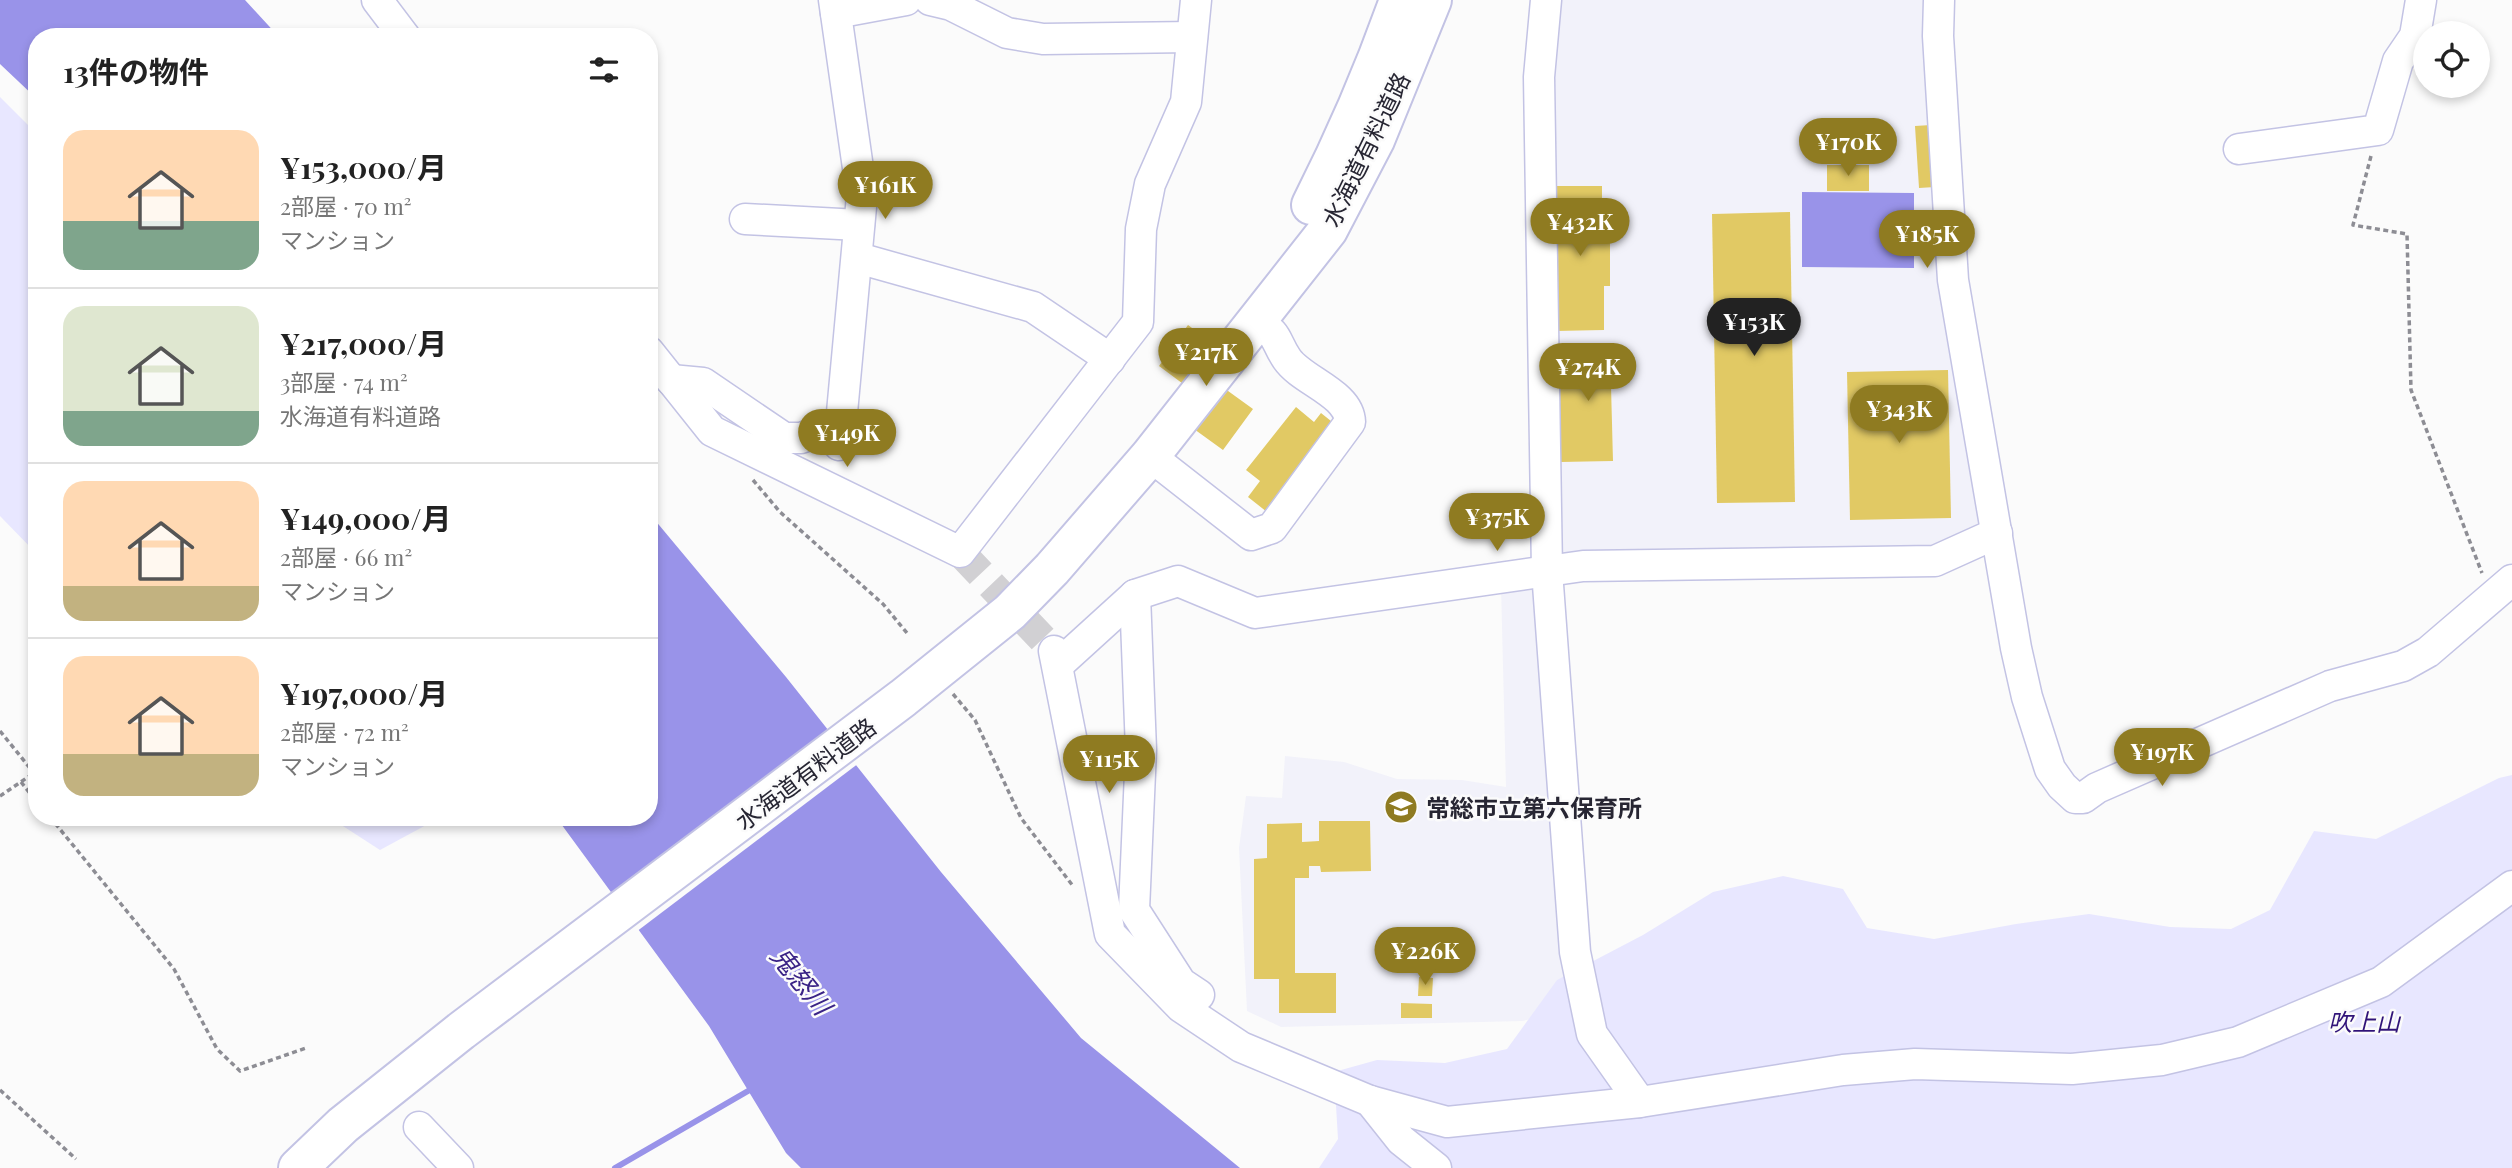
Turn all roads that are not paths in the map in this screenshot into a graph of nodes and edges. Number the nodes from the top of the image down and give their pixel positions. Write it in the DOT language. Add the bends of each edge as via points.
graph roads {
  1 [pos="377,0"];
  2 [pos="906,0"];
  3 [pos="930,0"];
  4 [pos="1196,0"];
  5 [pos="1399,0"];
  6 [pos="1432,0"];
  7 [pos="1546,0"];
  8 [pos="1939,0"];
  9 [pos="2421,0"];
  10 [pos="835,6"];
  11 [pos="398,28"];
  12 [pos="1192,37"];
  13 [pos="2239,149"];
  14 [pos="745,219"];
  15 [pos="859,225"];
  16 [pos="858,258"];
  17 [pos="1257,322"];
  18 [pos="1110,359"];
  19 [pos="658,363"];
  20 [pos="671,380"];
  21 [pos="1150,457"];
  22 [pos="1997,533"];
  23 [pos="1547,571"];
  24 [pos="2502,589"];
  25 [pos="1135,596"];
  26 [pos="2512,886"];
  27 [pos="1241,1047"];
  28 [pos="1370,1101"];
  29 [pos="1640,1102"];
  30 [pos="419,1127"];
  31 [pos="298,1168"];
  32 [pos="458,1168"];
  33 [pos="1436,1168"];
  1 -- 11 [label="street"];
  2 -- 10 [label="street"];
  3 -- 12 [label="street" via="951,5 1007,33 1043,39"];
  4 -- 12 [label="street"];
  5 -- 17 [label="highway, 水海道有料道路" via="1376,66"];
  6 -- 17 [label="highway, 水海道有料道路" via="1375,140 1328,230"];
  7 -- 23 [label="street" via="1539,76"];
  8 -- 22 [label="street" via="1953,280"];
  9 -- 13 [label="street" via="2415,36 2398,61 2378,130"];
  10 -- 15 [label="street" via="862,196"];
  12 -- 18 [label="street" via="1186,102 1150,184 1143,218 1138,322"];
  14 -- 15 [label="street"];
  15 -- 16 [label="street"];
  16 -- 18 [label="street" via="1033,307"];
  16 -- 20 [label="street" via="840,435 785,438 703,383"];
  17 -- 21 [label="highway, 水海道有料道路"];
  17 -- 21 [label="street" via="1272,330 1288,361 1344,404 1350,415 1350,422 1272,528 1251,535"];
  18 -- 20 [label="street" via="960,552 712,431"];
  19 -- 20 [label="street"];
  21 -- 31 [label="highway, 水海道有料道路" via="1010,612 461,1031 343,1125"];
  22 -- 23 [label="street" via="1934,561 1583,566"];
  22 -- 24 [label="street" via="2030,710 2050,769 2075,798 2330,686 2403,666 2428,652"];
  23 -- 25 [label="street" via="1255,613 1178,581"];
  23 -- 29 [label="street" via="1575,953 1592,1034"];
  25 -- 27 [label="street" via="1142,750 1134,910 1181,983 1230,1017"];
  25 -- 27 [label="street" via="1056,658 1110,934 1181,1007"];
  26 -- 29 [label="street" via="2381,982 2238,1042 2162,1060 2072,1069 1914,1064 1843,1070"];
  27 -- 28 [label="street"];
  28 -- 29 [label="street" via="1447,1122"];
  28 -- 33 [label="street" via="1401,1140"];
  30 -- 32 [label="street"];
}
